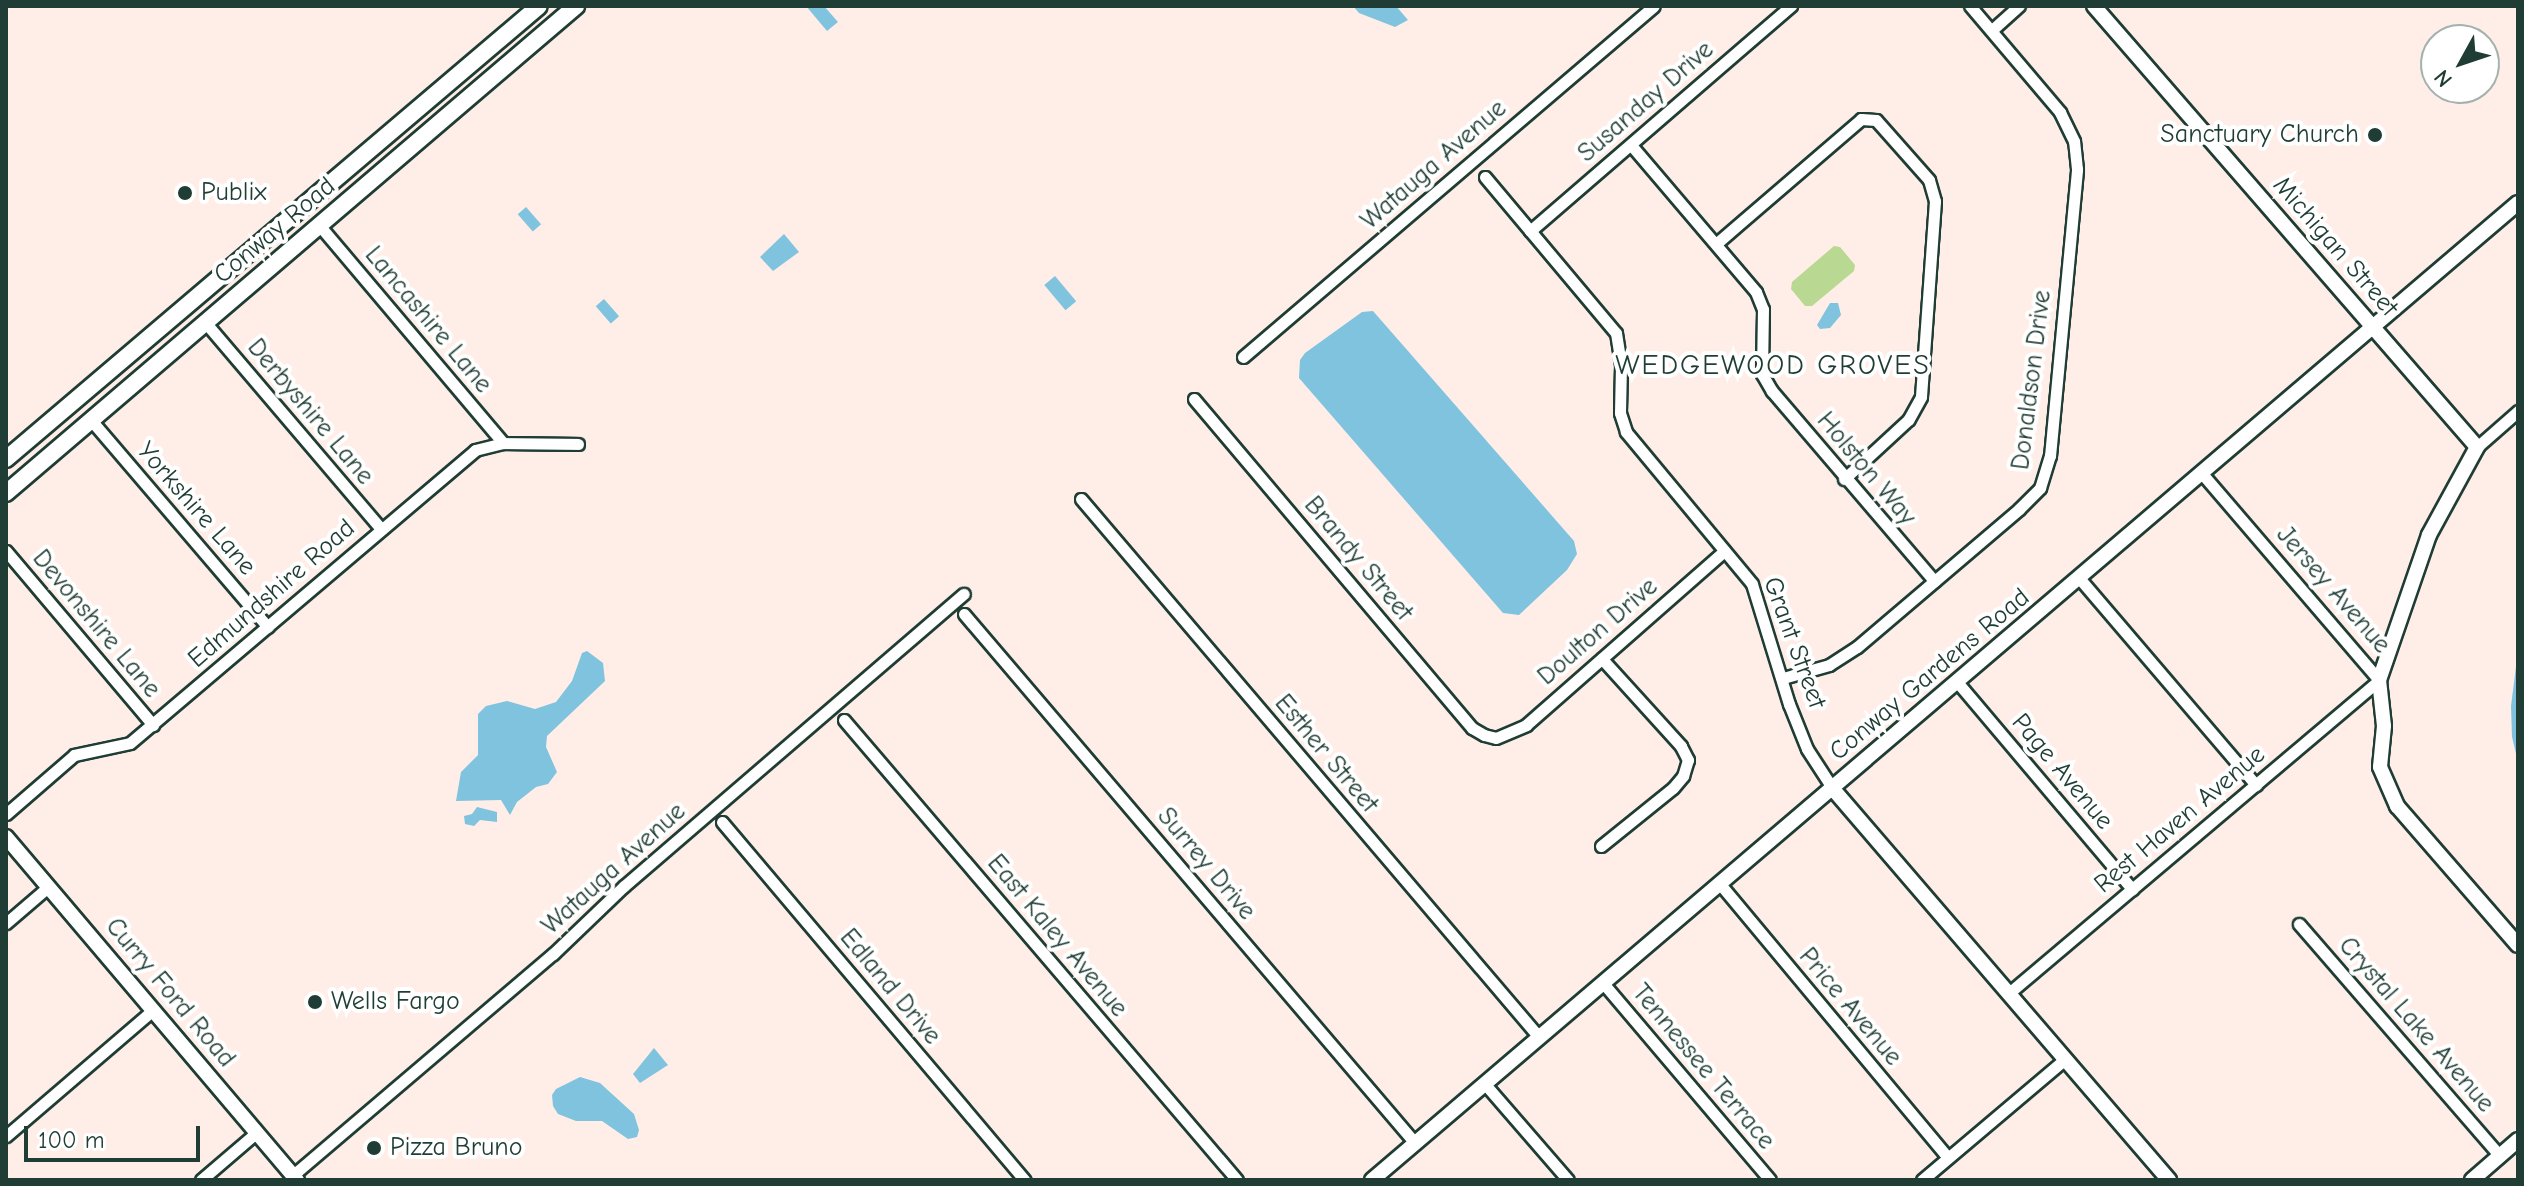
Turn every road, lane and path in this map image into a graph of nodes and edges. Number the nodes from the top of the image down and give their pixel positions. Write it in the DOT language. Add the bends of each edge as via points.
graph roads {
  1 [pos="539,6"];
  2 [pos="576,6"];
  3 [pos="1654,6"];
  4 [pos="1791,6"];
  5 [pos="1970,6"];
  6 [pos="2019,6"];
  7 [pos="2094,6"];
  8 [pos="1992,30"];
  9 [pos="432,98"];
  10 [pos="1631,145"];
  11 [pos="389,165"];
  12 [pos="1485,177"];
  13 [pos="2518,203"];
  14 [pos="319,225"];
  15 [pos="1530,231"];
  16 [pos="1717,243"];
  17 [pos="228,271"];
  18 [pos="187,306"];
  19 [pos="205,322"];
  20 [pos="2371,325"];
  21 [pos="1243,357"];
  22 [pos="142,375"];
  23 [pos="1194,399"];
  24 [pos="2518,411"];
  25 [pos="91,420"];
  26 [pos="503,443"];
  27 [pos="578,444"];
  28 [pos="2477,447"];
  29 [pos="6,459"];
  30 [pos="2203,475"];
  31 [pos="1844,479"];
  32 [pos="6,493"];
  33 [pos="1081,499"];
  34 [pos="381,529"];
  35 [pos="6,551"];
  36 [pos="1724,551"];
  37 [pos="2080,579"];
  38 [pos="1934,581"];
  39 [pos="964,594"];
  40 [pos="964,614"];
  41 [pos="268,627"];
  42 [pos="1602,659"];
  43 [pos="1783,678"];
  44 [pos="2379,680"];
  45 [pos="1958,683"];
  46 [pos="844,720"];
  47 [pos="153,725"];
  48 [pos="1496,738"];
  49 [pos="2256,785"];
  50 [pos="1833,789"];
  51 [pos="6,814"];
  52 [pos="722,822"];
  53 [pos="6,837"];
  54 [pos="1601,846"];
  55 [pos="1720,884"];
  56 [pos="48,887"];
  57 [pos="2132,889"];
  58 [pos="6,923"];
  59 [pos="2299,924"];
  60 [pos="2518,945"];
  61 [pos="1603,983"];
  62 [pos="2009,993"];
  63 [pos="153,1010"];
  64 [pos="1539,1037"];
  65 [pos="2065,1059"];
  66 [pos="1484,1083"];
  67 [pos="257,1132"];
  68 [pos="6,1136"];
  69 [pos="2518,1140"];
  70 [pos="1415,1143"];
  71 [pos="2500,1156"];
  72 [pos="1948,1158"];
  73 [pos="1935,1176"];
  74 [pos="295,1178"];
  75 [pos="201,1180"];
  76 [pos="1025,1180"];
  77 [pos="1237,1180"];
  78 [pos="1372,1180"];
  79 [pos="1568,1180"];
  80 [pos="1770,1180"];
  81 [pos="1922,1180"];
  82 [pos="2169,1180"];
  83 [pos="2472,1180"];
  1 -- 9 [label="main road, Conway Road"];
  2 -- 11 [label="main road, Conway Road"];
  3 -- 21 [label="street, Watauga Avenue"];
  4 -- 10 [label="street, Susanday Drive"];
  5 -- 8 [label="street, Donaldson Drive"];
  6 -- 8 [label="street"];
  7 -- 20 [label="street, Michigan Street"];
  8 -- 38 [label="street, Donaldson Drive" via="2060,112 2074,141 2077,169 2051,441 2040,488"];
  9 -- 11 [label="main road" via="394,149"];
  9 -- 17 [label="main road, Conway Road"];
  10 -- 15 [label="street, Susanday Drive"];
  10 -- 16 [label="street, Holston Way"];
  11 -- 14 [label="main road, Conway Road"];
  12 -- 15 [label="street, Grant Street"];
  13 -- 20 [label="street, Conway Gardens Road"];
  14 -- 19 [label="main road, Conway Road"];
  14 -- 26 [label="street, Lancashire Lane"];
  15 -- 36 [label="street, Grant Street" via="1616,333 1620,413 1632,441"];
  16 -- 31 [label="street, Holston Way" via="1763,309 1762,374"];
  16 -- 31 [label="street" via="1861,119 1876,120 1929,180 1935,201 1921,397 1908,420"];
  17 -- 18 [label="main road, Conway Road"];
  17 -- 19 [label="main road"];
  18 -- 22 [label="main road" via="177,334"];
  18 -- 29 [label="main road, Conway Road"];
  19 -- 22 [label="main road, Conway Road"];
  19 -- 34 [label="street, Derbyshire Lane"];
  20 -- 28 [label="street, Michigan Street"];
  20 -- 30 [label="street, Conway Gardens Road"];
  22 -- 25 [label="main road, Conway Road"];
  23 -- 48 [label="street, Brandy Street" via="1472,728"];
  24 -- 28 [label="street"];
  25 -- 32 [label="main road, Conway Road"];
  25 -- 41 [label="street, Yorkshire Lane"];
  26 -- 27 [label="street, Edmundshire Road"];
  26 -- 34 [label="street, Edmundshire Road" via="475,450"];
  28 -- 44 [label="street" via="2429,535"];
  30 -- 37 [label="street, Conway Gardens Road"];
  30 -- 44 [label="street, Jersey Avenue"];
  31 -- 38 [label="street, Holston Way"];
  33 -- 64 [label="street, Esther Street"];
  34 -- 41 [label="street, Edmundshire Road"];
  35 -- 47 [label="street, Devonshire Lane"];
  36 -- 42 [label="street, Doulton Drive"];
  36 -- 43 [label="street, Grant Street" via="1752,584"];
  37 -- 45 [label="street, Conway Gardens Road"];
  37 -- 49 [label="street"];
  38 -- 43 [label="street, Donaldson Drive" via="1829,665"];
  39 -- 74 [label="street, Watauga Avenue"];
  40 -- 70 [label="street, Surrey Drive"];
  41 -- 47 [label="street, Edmundshire Road"];
  42 -- 48 [label="street, Doulton Drive" via="1526,725"];
  42 -- 54 [label="street" via="1688,760 1673,788"];
  43 -- 50 [label="street, Grant Street" via="1807,749"];
  44 -- 49 [label="street, Rest Haven Avenue"];
  44 -- 60 [label="street, Jersey Avenue" via="2384,726 2380,767 2397,806"];
  45 -- 50 [label="street, Conway Gardens Road"];
  45 -- 57 [label="street, Page Avenue"];
  46 -- 77 [label="street, East Kaley Avenue"];
  47 -- 51 [label="street, Edmundshire Road" via="130,743 74,755"];
  49 -- 57 [label="street, Rest Haven Avenue"];
  50 -- 55 [label="street, Conway Gardens Road"];
  50 -- 62 [label="street, Grant Street"];
  52 -- 76 [label="street, Edland Drive"];
  53 -- 56 [label="street, Curry Ford Road"];
  55 -- 61 [label="street, Conway Gardens Road"];
  55 -- 72 [label="street, Price Avenue"];
  56 -- 58 [label="street"];
  56 -- 63 [label="street, Curry Ford Road"];
  57 -- 62 [label="street, Rest Haven Avenue"];
  59 -- 71 [label="street, Crystal Lake Avenue"];
  61 -- 64 [label="street, Conway Gardens Road"];
  61 -- 80 [label="street, Tennessee Terrace"];
  62 -- 65 [label="street, Grant Street"];
  63 -- 67 [label="street, Curry Ford Road"];
  63 -- 68 [label="street"];
  64 -- 66 [label="street, Conway Gardens Road"];
  65 -- 72 [label="street"];
  65 -- 82 [label="street, Grant Street"];
  66 -- 70 [label="street, Conway Gardens Road"];
  66 -- 79 [label="street"];
  67 -- 74 [label="street, Curry Ford Road"];
  67 -- 75 [label="street"];
  69 -- 71 [label="street"];
  70 -- 78 [label="street, Conway Gardens Road"];
  71 -- 83 [label="street"];
  72 -- 73 [label="street"];
  73 -- 81 [label="street"];
}
